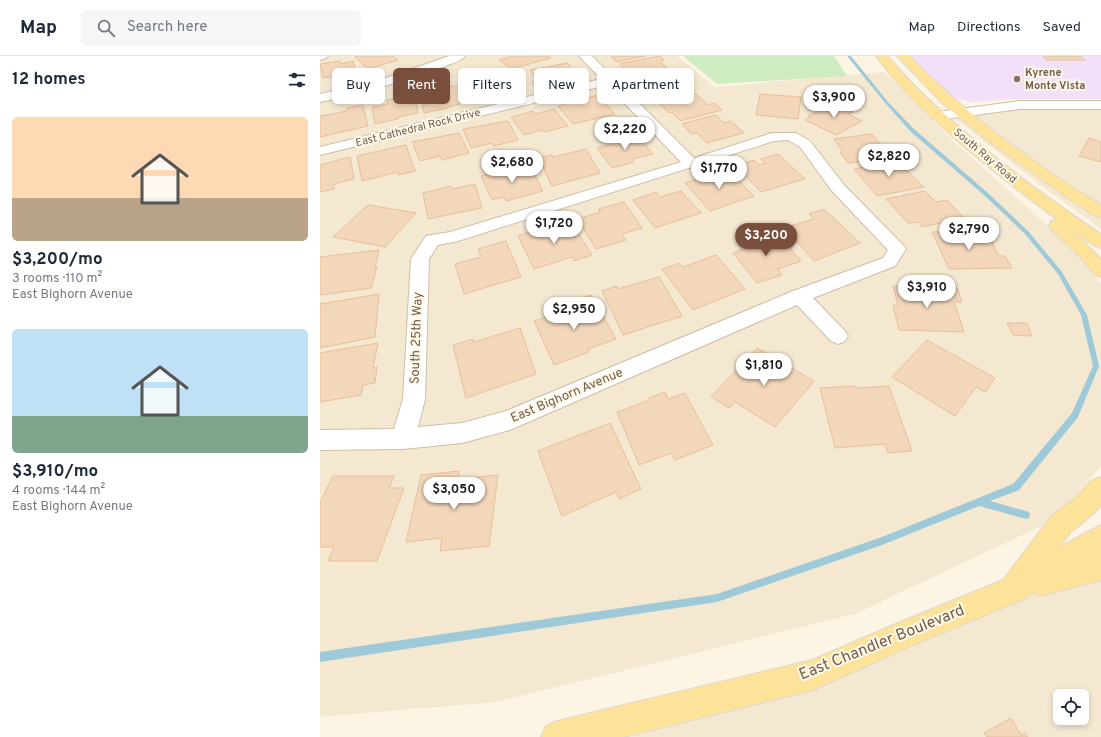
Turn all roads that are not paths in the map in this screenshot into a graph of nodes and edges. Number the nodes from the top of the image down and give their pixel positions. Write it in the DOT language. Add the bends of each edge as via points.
graph roads {
  1 [pos="459,56"];
  2 [pos="585,56"];
  3 [pos="882,56"];
  4 [pos="903,56"];
  5 [pos="597,68"];
  6 [pos="597,84"];
  7 [pos="320,98"];
  8 [pos="632,104"];
  9 [pos="1101,105"];
  10 [pos="961,112"];
  11 [pos="936,116"];
  12 [pos="320,151"];
  13 [pos="691,163"];
  14 [pos="1038,200"];
  15 [pos="1101,212"];
  16 [pos="1101,242"];
  17 [pos="1101,271"];
  18 [pos="800,296"];
  19 [pos="838,336"];
  20 [pos="403,439"];
  21 [pos="320,440"];
  22 [pos="1101,488"];
  23 [pos="1101,538"];
  24 [pos="1101,566"];
  25 [pos="1012,590"];
  26 [pos="563,736"];
  1 -- 7 [label="street" via="362,89"];
  2 -- 5 [label="street"];
  3 -- 11 [label="main road, South Ray Road" via="898,77"];
  4 -- 10 [label="main road, South Ray Road"];
  6 -- 12 [label="street, East Cathedral Rock Drive"];
  8 -- 13 [label="street"];
  9 -- 10 [label="street" via="1019,105"];
  10 -- 11 [label="street"];
  10 -- 15 [label="main road, South Ray Road" via="1034,168"];
  11 -- 14 [label="main road, South Ray Road"];
  13 -- 18 [label="street, East Bighorn Avenue" via="772,137 790,136 805,144 838,188 897,249 889,262"];
  13 -- 20 [label="street, South 25th Way" via="452,237 432,240 420,260 414,399"];
  14 -- 16 [label="main road, South Ray Road"];
  14 -- 17 [label="main road" via="1057,225"];
  18 -- 19 [label="street"];
  18 -- 20 [label="street, East Bighorn Avenue" via="510,420 462,433"];
  20 -- 21 [label="street, East Bighorn Avenue"];
  22 -- 25 [label="main road" via="1084,506 1061,524"];
  23 -- 25 [label="main road, East Chandler Boulevard"];
  24 -- 25 [label="main road"];
  25 -- 26 [label="main road, East Chandler Boulevard" via="813,675"];
}
